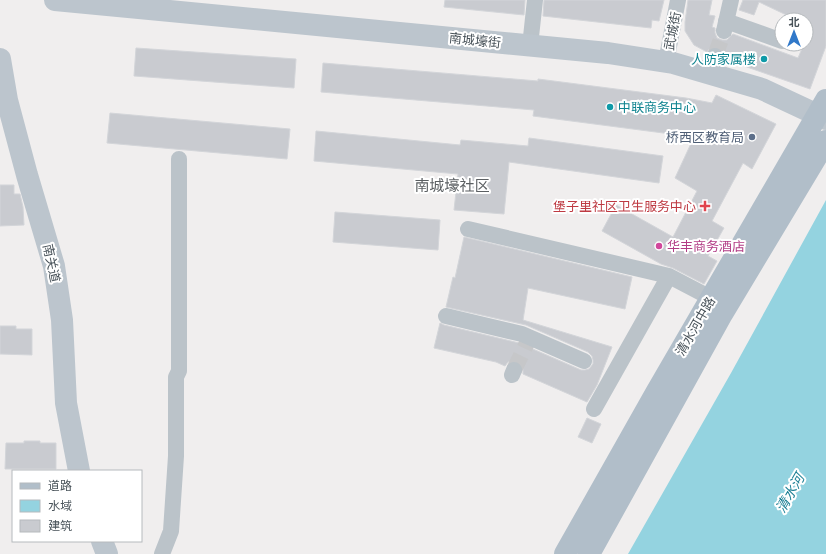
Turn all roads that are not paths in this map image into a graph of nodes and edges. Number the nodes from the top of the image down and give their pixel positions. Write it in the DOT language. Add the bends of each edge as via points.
graph roads {
  1 [pos="55,0"];
  2 [pos="535,0"];
  3 [pos="678,0"];
  4 [pos="731,0"];
  5 [pos="115,2"];
  6 [pos="774,40"];
  7 [pos="530,46"];
  8 [pos="0,60"];
  9 [pos="666,62"];
  10 [pos="823,111"];
  11 [pos="826,142"];
  12 [pos="179,159"];
  13 [pos="468,230"];
  14 [pos="669,276"];
  15 [pos="711,298"];
  16 [pos="446,316"];
  17 [pos="584,361"];
  18 [pos="594,408"];
  19 [pos="79,470"];
  20 [pos="102,542"];
  21 [pos="107,554"];
  22 [pos="162,554"];
  23 [pos="565,554"];
  24 [pos="589,554"];
  1 -- 5 [label="street, 南城壕街"];
  2 -- 7 [label="street"];
  3 -- 9 [label="street, 武城街"];
  4 -- 6 [label="street" via="725,26"];
  5 -- 7 [label="street, 南城壕街"];
  7 -- 9 [label="street, 南城壕街" via="608,53"];
  8 -- 19 [label="street, 南关道" via="7,100 54,266 62,320 66,403"];
  9 -- 10 [label="street, 南城壕街" via="712,65 762,89"];
  10 -- 15 [label="main road, 清水河中路"];
  11 -- 24 [label="main road, 清水河中路" via="722,314"];
  12 -- 22 [label="street" via="179,371 176,377 175,471 171,531"];
  13 -- 14 [label="street"];
  14 -- 15 [label="street"];
  14 -- 18 [label="street"];
  15 -- 23 [label="main road, 清水河中路"];
  16 -- 17 [label="street" via="528,340"];
  20 -- 21 [label="street"];
}
